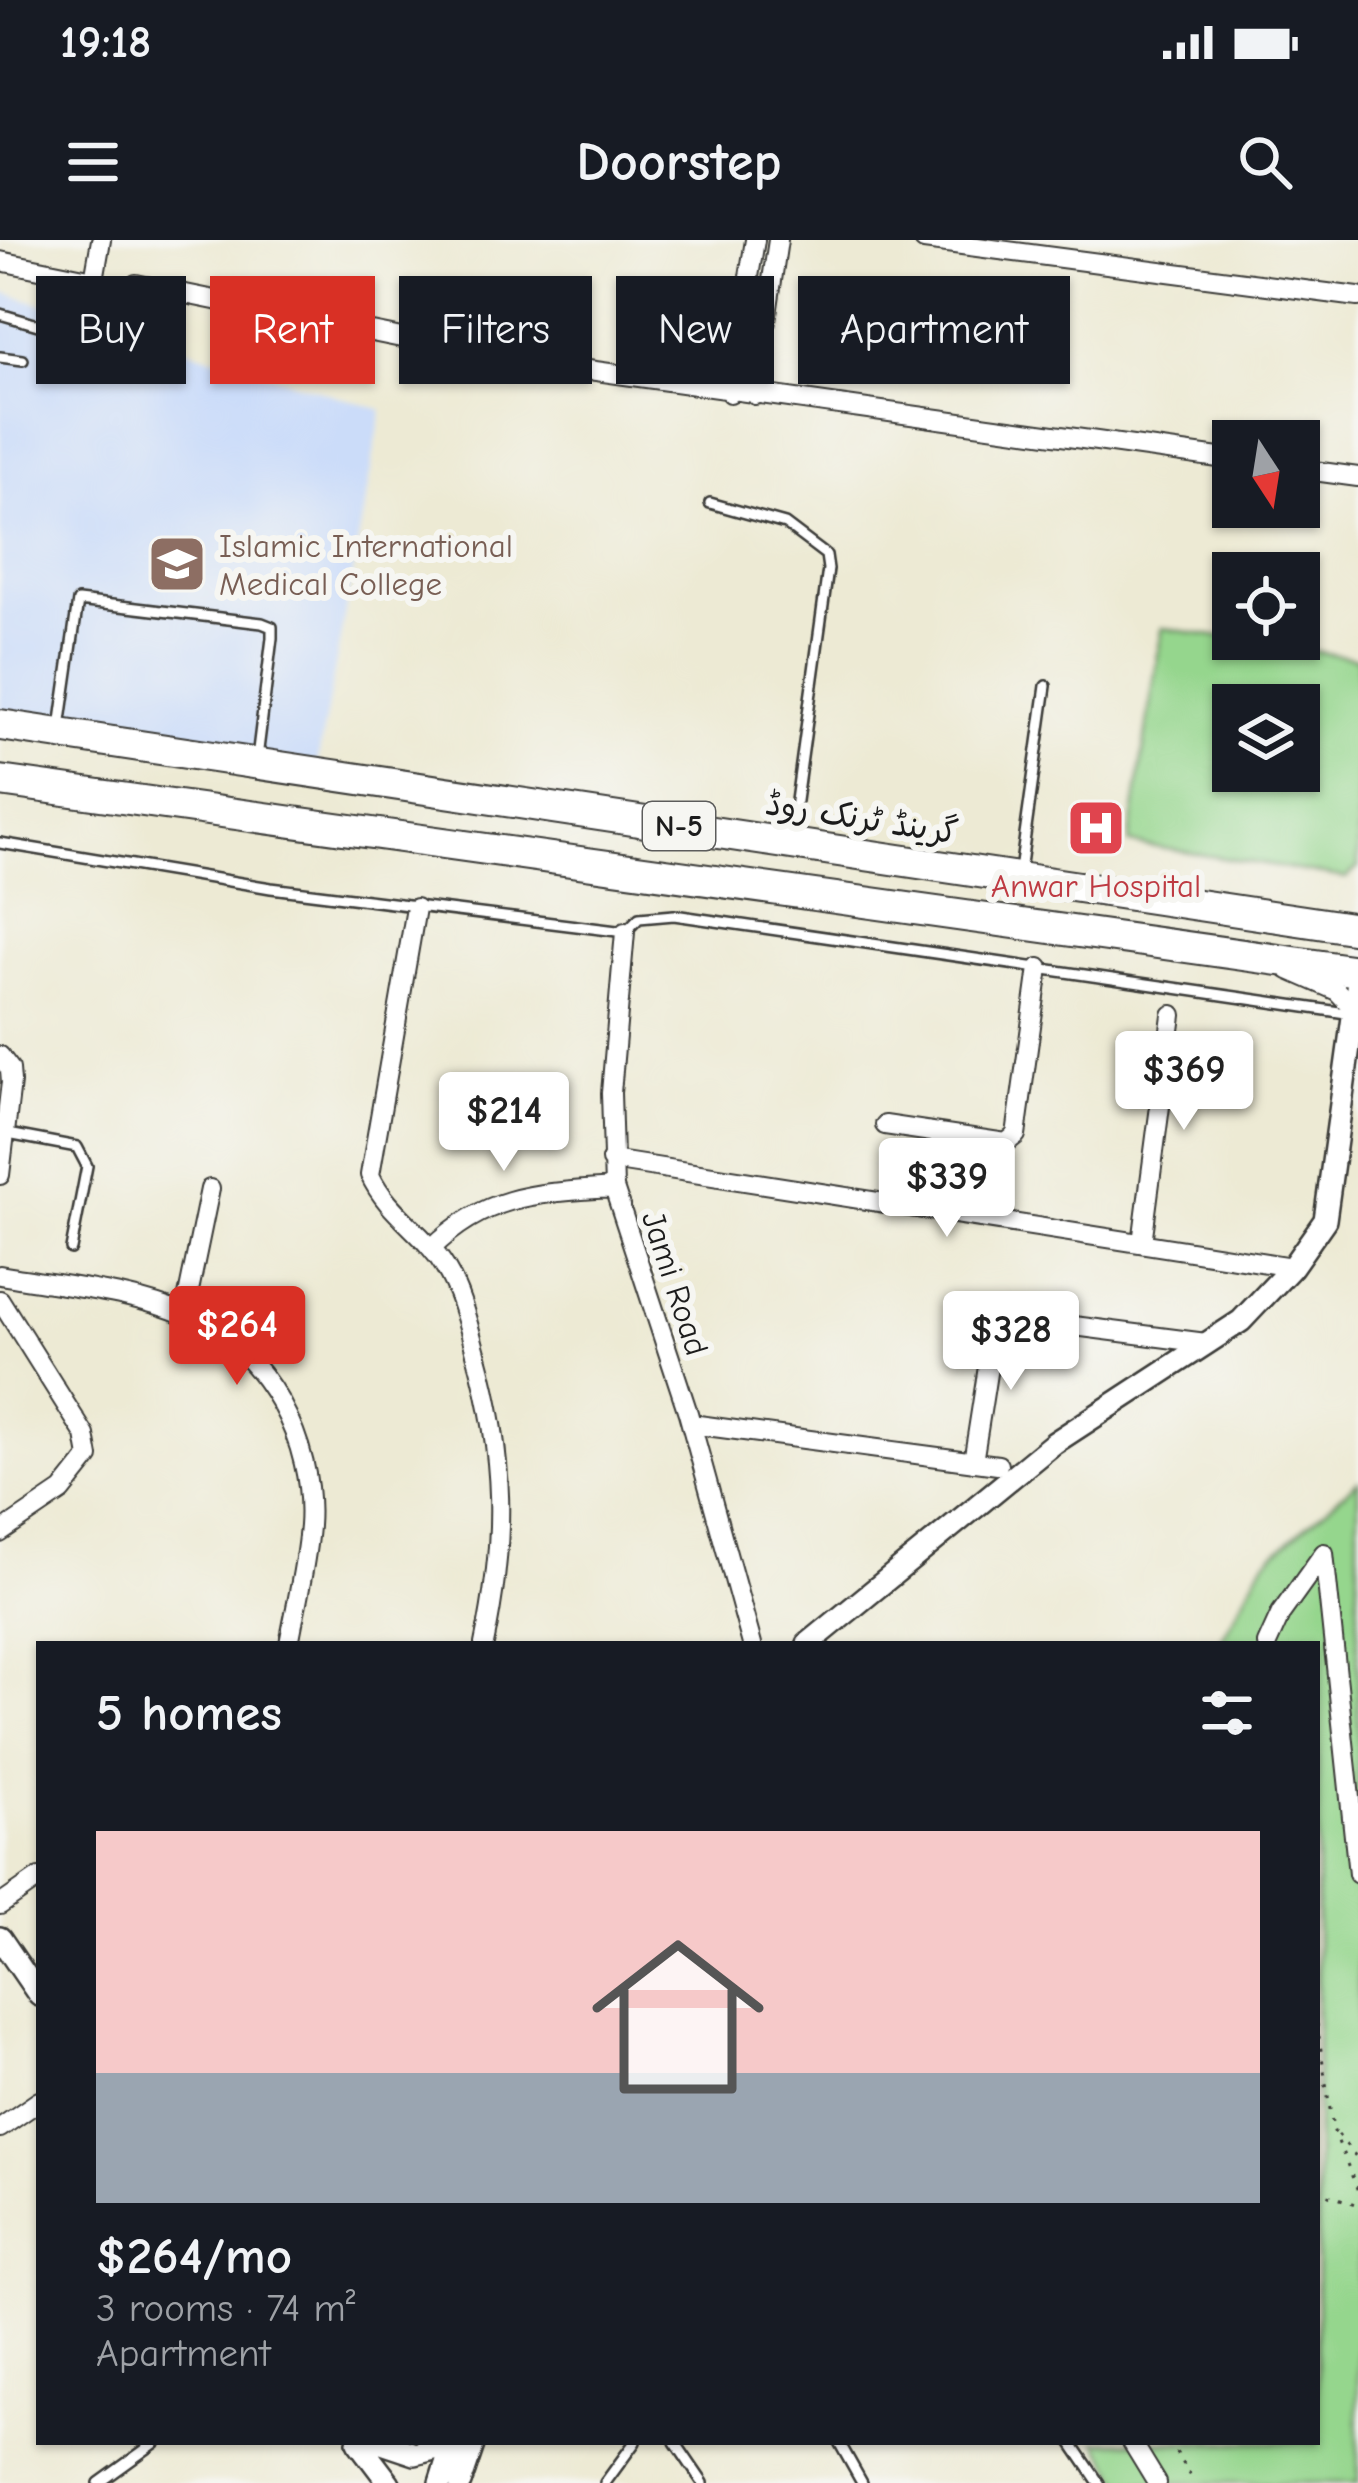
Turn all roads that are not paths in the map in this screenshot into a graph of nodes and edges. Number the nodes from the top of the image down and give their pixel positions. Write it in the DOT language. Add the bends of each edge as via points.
graph roads {
  1 [pos="101,240"];
  2 [pos="755,240"];
  3 [pos="778,240"];
  4 [pos="924,240"];
  5 [pos="0,260"];
  6 [pos="186,294"];
  7 [pos="1358,297"];
  8 [pos="0,314"];
  9 [pos="36,324"];
  10 [pos="0,357"];
  11 [pos="23,360"];
  12 [pos="730,393"];
  13 [pos="755,395"];
  14 [pos="1212,457"];
  15 [pos="1320,472"];
  16 [pos="1358,477"];
  17 [pos="710,503"];
  18 [pos="1046,686"];
  19 [pos="0,725"];
  20 [pos="60,734"];
  21 [pos="256,763"];
  22 [pos="0,781"];
  23 [pos="0,843"];
  24 [pos="790,843"];
  25 [pos="1019,878"];
  26 [pos="416,908"];
  27 [pos="1358,928"];
  28 [pos="625,932"];
  29 [pos="1270,962"];
  30 [pos="1039,968"];
  31 [pos="1358,971"];
  32 [pos="1358,981"];
  33 [pos="1357,1014"];
  34 [pos="1172,1015"];
  35 [pos="0,1056"];
  36 [pos="885,1125"];
  37 [pos="8,1134"];
  38 [pos="611,1160"];
  39 [pos="0,1175"];
  40 [pos="614,1188"];
  41 [pos="210,1189"];
  42 [pos="1142,1243"];
  43 [pos="432,1248"];
  44 [pos="70,1249"];
  45 [pos="1292,1267"];
  46 [pos="0,1274"];
  47 [pos="0,1300"];
  48 [pos="184,1315"];
  49 [pos="1206,1343"];
  50 [pos="691,1424"];
  51 [pos="973,1462"];
  52 [pos="998,1465"];
  53 [pos="0,1533"];
  54 [pos="290,1641"];
  55 [pos="485,1641"];
  56 [pos="751,1641"];
  57 [pos="812,1641"];
  58 [pos="1268,1641"];
  59 [pos="1358,1874"];
  60 [pos="36,1880"];
  61 [pos="0,1905"];
  62 [pos="0,1938"];
  63 [pos="36,1991"];
  64 [pos="36,2103"];
  65 [pos="0,2128"];
  66 [pos="153,2445"];
  67 [pos="360,2445"];
  68 [pos="388,2445"];
  69 [pos="452,2445"];
  70 [pos="459,2445"];
  71 [pos="460,2445"];
  72 [pos="633,2445"];
  73 [pos="677,2445"];
  74 [pos="840,2445"];
  75 [pos="1073,2445"];
  76 [pos="1134,2445"];
  77 [pos="99,2483"];
  78 [pos="389,2483"];
  79 [pos="440,2483"];
  80 [pos="460,2483"];
  81 [pos="604,2483"];
  82 [pos="704,2483"];
  83 [pos="862,2483"];
  84 [pos="1099,2483"];
  85 [pos="1157,2483"];
  1 -- 5 [label="street" via="94,280"];
  2 -- 12 [label="street"];
  3 -- 13 [label="street"];
  4 -- 7 [label="street"];
  6 -- 12 [label="street" via="496,357"];
  8 -- 9 [label="lane"];
  10 -- 11 [label="lane"];
  12 -- 13 [label="street"];
  13 -- 14 [label="street"];
  15 -- 16 [label="street"];
  17 -- 24 [label="lane" via="785,524 826,555"];
  18 -- 25 [label="lane"];
  19 -- 20 [label="highway, گرینڈ ٹرنک روڈ / N-5"];
  20 -- 21 [label="highway, گرینڈ ٹرنک روڈ / N-5"];
  20 -- 21 [label="lane" via="78,601 262,623 272,627 272,638"];
  21 -- 24 [label="highway, گرینڈ ٹرنک روڈ / N-5"];
  22 -- 29 [label="highway, N-5"];
  23 -- 26 [label="lane"];
  24 -- 25 [label="highway, گرینڈ ٹرنک روڈ / N-5"];
  25 -- 27 [label="highway, گرینڈ ٹرنک روڈ / N-5"];
  26 -- 28 [label="lane"];
  26 -- 43 [label="street" via="370,1175 396,1216"];
  28 -- 30 [label="lane" via="639,918 674,915"];
  28 -- 38 [label="street, Jami Road"];
  29 -- 31 [label="highway, N-5"];
  29 -- 33 [label="street" via="1336,992"];
  30 -- 33 [label="lane"];
  30 -- 36 [label="street" via="1016,1135 1006,1143"];
  32 -- 33 [label="street"];
  33 -- 45 [label="street" via="1325,1220"];
  34 -- 42 [label="street"];
  35 -- 37 [label="street" via="10,1069"];
  37 -- 39 [label="street"];
  37 -- 44 [label="lane" via="84,1155"];
  38 -- 40 [label="street, Jami Road"];
  38 -- 42 [label="street"];
  40 -- 43 [label="street" via="478,1208"];
  40 -- 50 [label="street, Jami Road"];
  41 -- 48 [label="street"];
  42 -- 45 [label="street"];
  43 -- 55 [label="street" via="460,1298 501,1471 498,1577"];
  45 -- 49 [label="street" via="1240,1321"];
  46 -- 48 [label="street"];
  47 -- 53 [label="street" via="85,1435 89,1457 62,1491"];
  48 -- 54 [label="street" via="244,1353 281,1401 305,1463 309,1524"];
  49 -- 51 [label="street" via="996,1316"];
  49 -- 57 [label="street" via="1054,1443"];
  50 -- 51 [label="street"];
  50 -- 56 [label="street, Jami Road"];
  51 -- 52 [label="street"];
  58 -- 59 [label="street" via="1324,1553"];
  60 -- 61 [label="street"];
  62 -- 63 [label="street"];
  64 -- 65 [label="street"];
  66 -- 77 [label="lane"];
  67 -- 78 [label="street"];
  68 -- 69 [label="street" via="415,2454"];
  70 -- 79 [label="street"];
  71 -- 80 [label="street"];
  72 -- 81 [label="lane"];
  73 -- 82 [label="lane"];
  74 -- 83 [label="lane"];
  75 -- 84 [label="lane"];
  76 -- 85 [label="street"];
}
